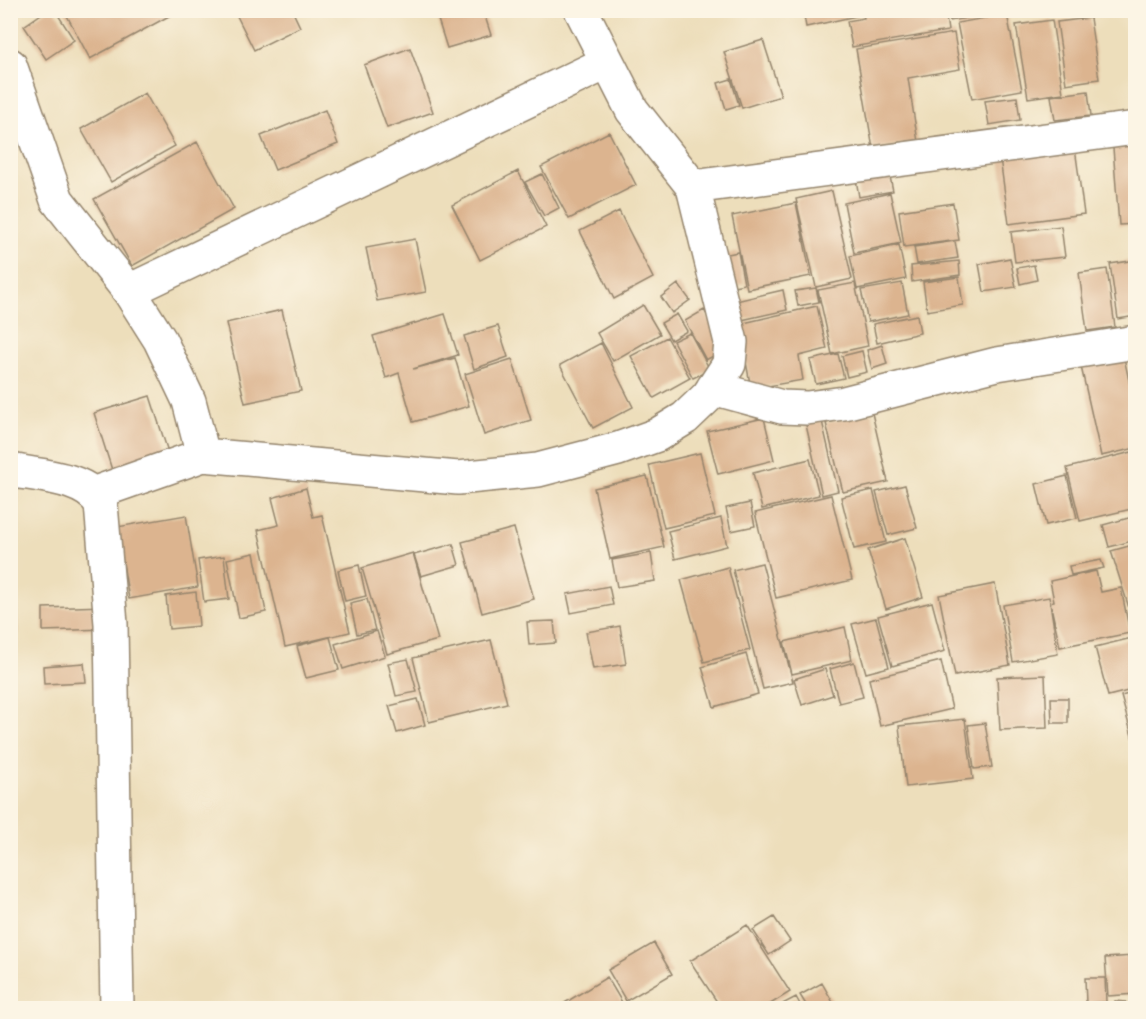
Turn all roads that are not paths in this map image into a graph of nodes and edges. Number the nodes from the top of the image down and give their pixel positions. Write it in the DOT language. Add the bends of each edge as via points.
graph roads {
  1 [pos="581,10"];
  2 [pos="606,63"];
  3 [pos="10,65"];
  4 [pos="1136,128"];
  5 [pos="693,187"];
  6 [pos="129,291"];
  7 [pos="1136,342"];
  8 [pos="713,388"];
  9 [pos="203,455"];
  10 [pos="10,470"];
  11 [pos="95,493"];
  12 [pos="117,1008"];
  1 -- 2 [label="street"];
  2 -- 5 [label="street" via="632,110"];
  2 -- 6 [label="street"];
  3 -- 6 [label="street" via="57,200"];
  4 -- 5 [label="street"];
  5 -- 8 [label="street" via="731,342 729,363"];
  6 -- 9 [label="street" via="160,340 189,401"];
  7 -- 8 [label="street" via="997,364 844,403 807,408 782,407"];
  8 -- 9 [label="street" via="685,418 657,435 618,449 511,474 458,478"];
  9 -- 11 [label="street"];
  10 -- 11 [label="street" via="82,486"];
  11 -- 12 [label="street" via="101,504 111,624"];
}
